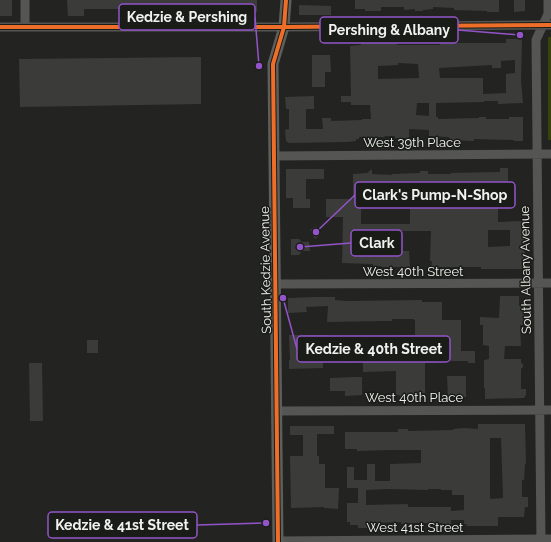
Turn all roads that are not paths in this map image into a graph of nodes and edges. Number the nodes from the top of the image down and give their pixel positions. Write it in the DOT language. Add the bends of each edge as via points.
graph roads {
  1 [pos="25,0"];
  2 [pos="286,0"];
  3 [pos="548,0"];
  4 [pos="547,25"];
  5 [pos="0,27"];
  6 [pos="25,27"];
  7 [pos="284,27"];
  8 [pos="537,154"];
  9 [pos="551,154"];
  10 [pos="274,156"];
  11 [pos="538,283"];
  12 [pos="551,283"];
  13 [pos="276,284"];
  14 [pos="540,410"];
  15 [pos="551,410"];
  16 [pos="277,411"];
  17 [pos="551,539"];
  18 [pos="541,540"];
  19 [pos="278,541"];
  1 -- 6 [label="street"];
  2 -- 7 [label="main road, South Kedzie Avenue"];
  3 -- 4 [label="street, South Albany Avenue"];
  4 -- 7 [label="street"];
  4 -- 8 [label="street, South Albany Avenue" via="536,40"];
  5 -- 6 [label="street"];
  6 -- 7 [label="street"];
  7 -- 10 [label="main road, South Kedzie Avenue" via="273,64"];
  8 -- 9 [label="street, West 39th Place"];
  8 -- 10 [label="street, West 39th Place"];
  8 -- 11 [label="street, South Albany Avenue"];
  10 -- 13 [label="main road, South Kedzie Avenue"];
  11 -- 12 [label="street, West 40th Street"];
  11 -- 13 [label="street, West 40th Street"];
  11 -- 14 [label="street, South Albany Avenue"];
  13 -- 16 [label="main road, South Kedzie Avenue"];
  14 -- 15 [label="street, West 40th Place"];
  14 -- 16 [label="street, West 40th Place"];
  14 -- 18 [label="street, South Albany Avenue"];
  16 -- 19 [label="main road, South Kedzie Avenue"];
  17 -- 18 [label="street, West 41st Street"];
  18 -- 19 [label="street, West 41st Street"];
}
